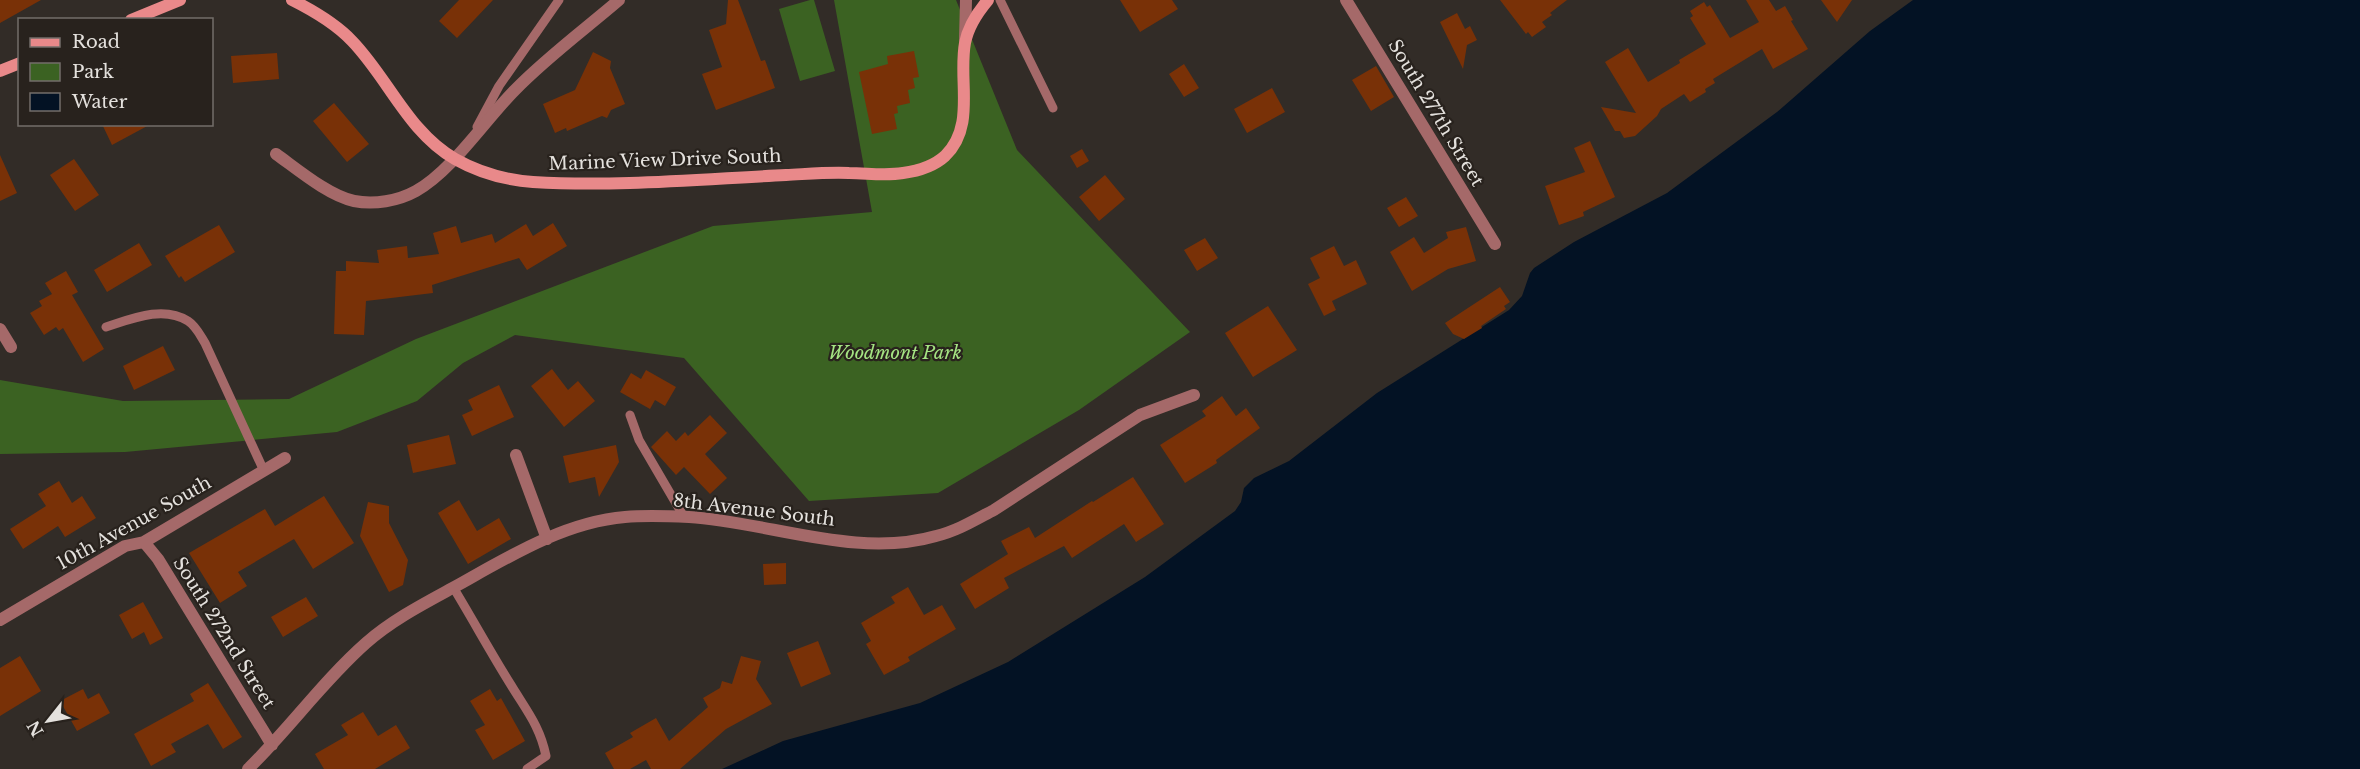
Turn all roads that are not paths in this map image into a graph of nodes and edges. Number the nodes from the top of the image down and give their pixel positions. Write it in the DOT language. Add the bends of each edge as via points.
graph roads {
  1 [pos="180,0"];
  2 [pos="292,0"];
  3 [pos="559,0"];
  4 [pos="619,0"];
  5 [pos="966,0"];
  6 [pos="988,0"];
  7 [pos="1000,0"];
  8 [pos="1346,0"];
  9 [pos="135,18"];
  10 [pos="965,44"];
  11 [pos="18,64"];
  12 [pos="0,71"];
  13 [pos="1053,108"];
  14 [pos="472,137"];
  15 [pos="276,154"];
  16 [pos="454,158"];
  17 [pos="1495,244"];
  18 [pos="106,327"];
  19 [pos="0,329"];
  20 [pos="11,347"];
  21 [pos="1194,395"];
  22 [pos="630,415"];
  23 [pos="516,455"];
  24 [pos="285,458"];
  25 [pos="264,471"];
  26 [pos="684,517"];
  27 [pos="547,539"];
  28 [pos="144,542"];
  29 [pos="453,587"];
  30 [pos="0,620"];
  31 [pos="272,745"];
  32 [pos="248,769"];
  33 [pos="527,769"];
  1 -- 9 [label="main road"];
  2 -- 16 [label="main road, Marine View Drive South" via="352,40 419,130"];
  3 -- 14 [label="lane" via="499,86"];
  4 -- 14 [label="street" via="516,89"];
  5 -- 10 [label="street, Marine View Drive South"];
  6 -- 10 [label="main road" via="970,26"];
  7 -- 13 [label="lane"];
  8 -- 17 [label="street, South 277th Street"];
  10 -- 16 [label="main road, Marine View Drive South" via="963,111 958,136 939,161 906,173 531,182 499,176"];
  11 -- 12 [label="main road"];
  14 -- 16 [label="street"];
  15 -- 16 [label="street" via="340,197 374,203 416,191"];
  18 -- 25 [label="lane" via="159,313 187,320 194,326"];
  19 -- 20 [label="street"];
  21 -- 26 [label="street, 8th Avenue South" via="1140,415 994,510 936,536 870,544"];
  22 -- 26 [label="lane" via="639,440"];
  23 -- 27 [label="street"];
  24 -- 25 [label="street, 10th Avenue South"];
  25 -- 28 [label="street, 10th Avenue South"];
  26 -- 27 [label="street, 8th Avenue South" via="624,517"];
  27 -- 29 [label="street, 8th Avenue South"];
  28 -- 30 [label="street, 10th Avenue South" via="125,546"];
  28 -- 31 [label="street, South 272nd Street"];
  29 -- 31 [label="street, 8th Avenue South" via="367,642"];
  29 -- 33 [label="lane" via="542,736 546,756"];
  31 -- 32 [label="street, 8th Avenue South"];
}
